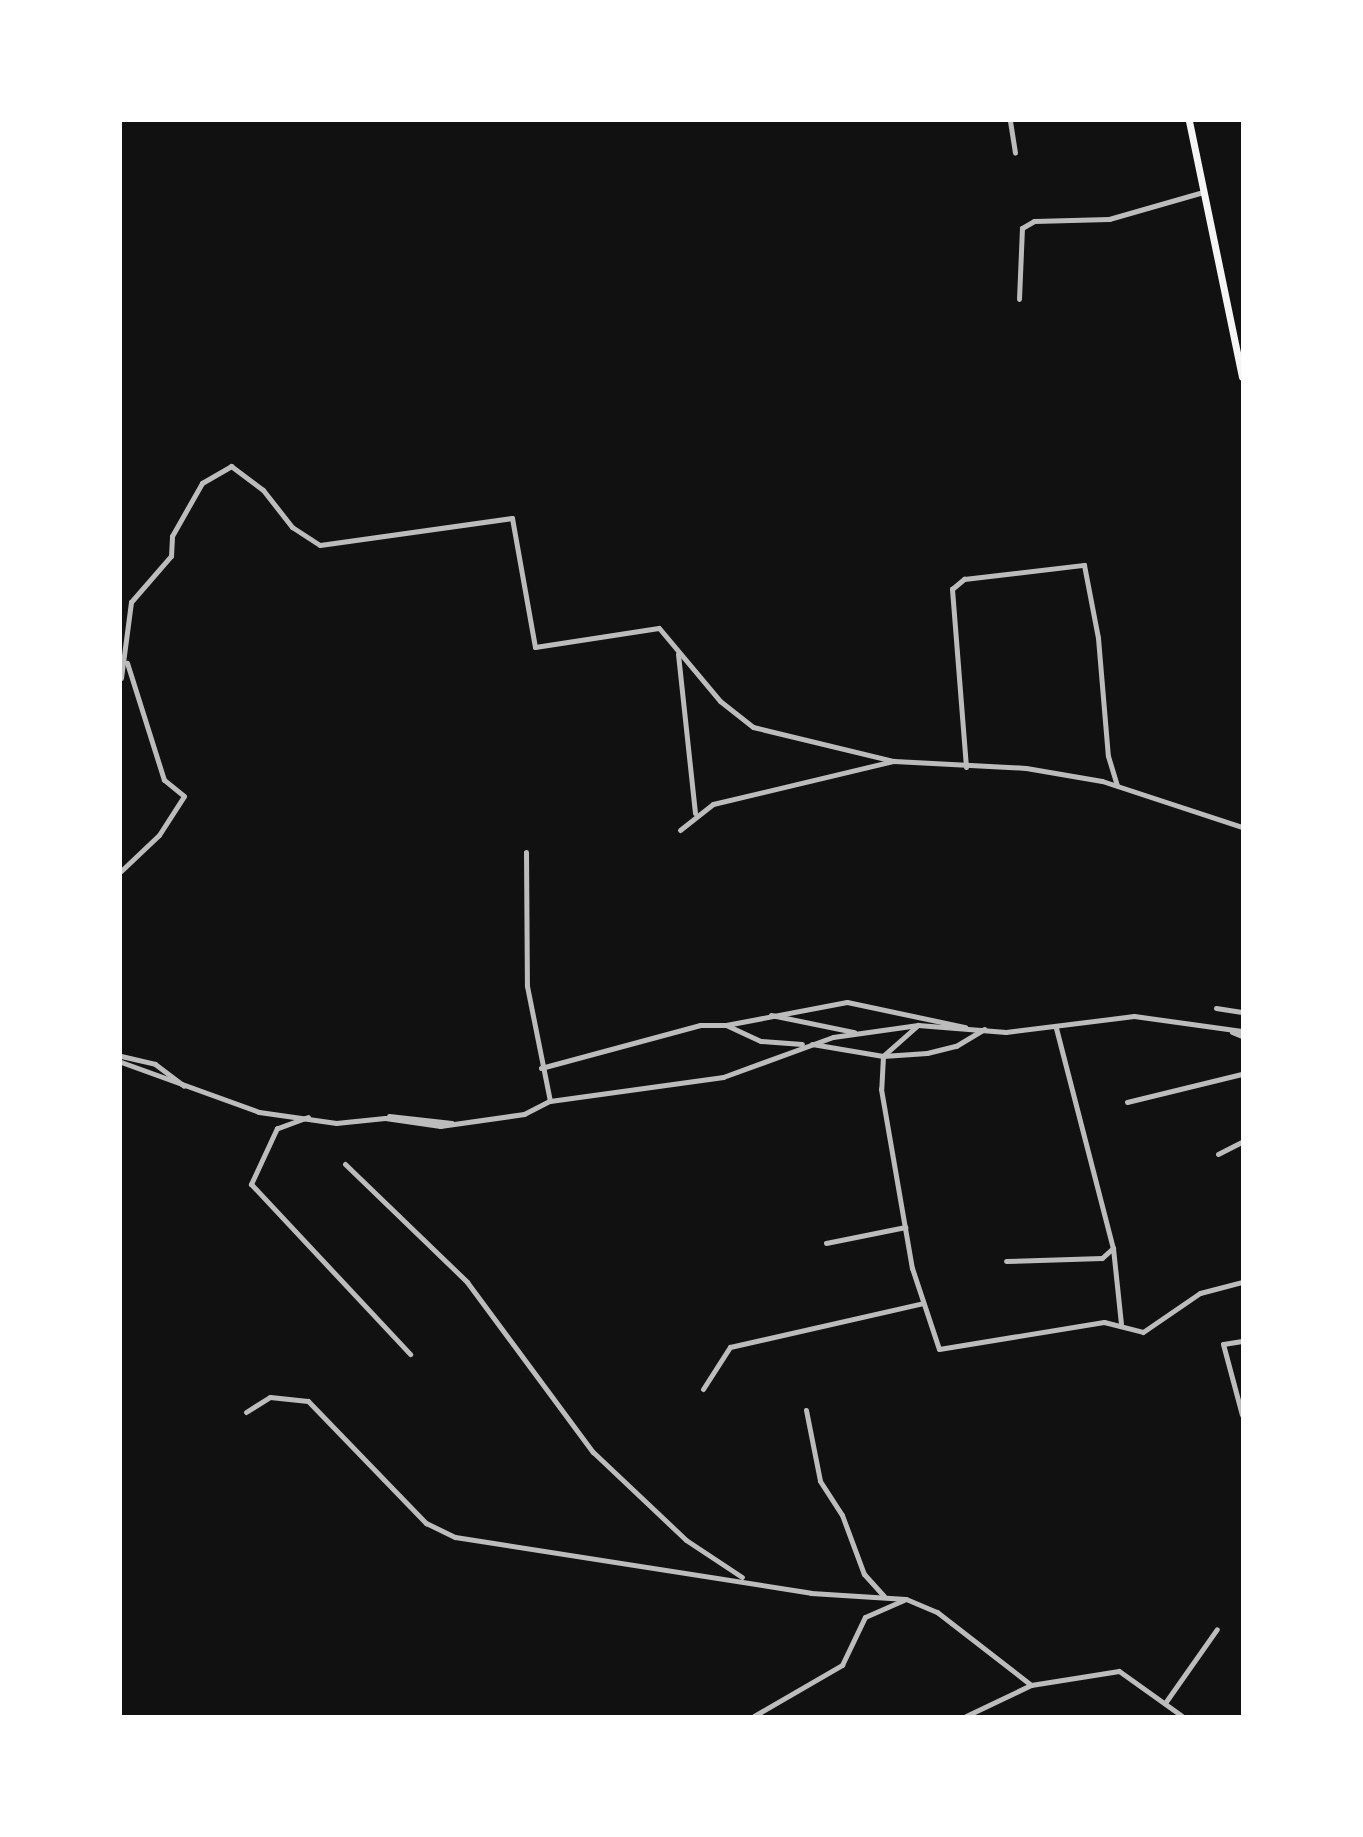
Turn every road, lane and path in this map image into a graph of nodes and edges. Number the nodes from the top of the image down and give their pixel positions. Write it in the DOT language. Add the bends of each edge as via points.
graph roads {
  1 [pos="1010,121"];
  2 [pos="1189,121"];
  3 [pos="1015,153"];
  4 [pos="1203,192"];
  5 [pos="1019,299"];
  6 [pos="1242,377"];
  7 [pos="678,654"];
  8 [pos="127,660"];
  9 [pos="121,678"];
  10 [pos="894,761"];
  11 [pos="965,767"];
  12 [pos="1117,785"];
  13 [pos="695,813"];
  14 [pos="1242,827"];
  15 [pos="680,830"];
  16 [pos="526,852"];
  17 [pos="121,871"];
  18 [pos="1216,1008"];
  19 [pos="1242,1012"];
  20 [pos="768,1015"];
  21 [pos="918,1025"];
  22 [pos="726,1026"];
  23 [pos="968,1028"];
  24 [pos="1056,1028"];
  25 [pos="984,1029"];
  26 [pos="861,1033"];
  27 [pos="1242,1033"];
  28 [pos="810,1044"];
  29 [pos="121,1056"];
  30 [pos="883,1056"];
  31 [pos="121,1062"];
  32 [pos="541,1068"];
  33 [pos="1242,1074"];
  34 [pos="186,1088"];
  35 [pos="550,1101"];
  36 [pos="1127,1102"];
  37 [pos="308,1117"];
  38 [pos="1242,1142"];
  39 [pos="1219,1154"];
  40 [pos="345,1164"];
  41 [pos="905,1227"];
  42 [pos="826,1242"];
  43 [pos="1113,1248"];
  44 [pos="1006,1261"];
  45 [pos="1242,1282"];
  46 [pos="923,1303"];
  47 [pos="1121,1324"];
  48 [pos="1242,1341"];
  49 [pos="411,1354"];
  50 [pos="703,1389"];
  51 [pos="806,1410"];
  52 [pos="246,1412"];
  53 [pos="1242,1415"];
  54 [pos="745,1579"];
  55 [pos="884,1596"];
  56 [pos="906,1599"];
  57 [pos="1217,1629"];
  58 [pos="1031,1685"];
  59 [pos="1165,1703"];
  60 [pos="754,1716"];
  61 [pos="966,1716"];
  62 [pos="1182,1716"];
  1 -- 3 [label="street"];
  2 -- 4 [label="main road"];
  4 -- 5 [label="street" via="1109,219 1034,221 1022,228"];
  4 -- 6 [label="main road"];
  7 -- 8 [label="street" via="668,631 659,628 535,647 512,518 320,545 292,527 263,490 231,466 202,483 172,536 171,556 134,597"];
  7 -- 10 [label="street" via="753,727"];
  7 -- 13 [label="street"];
  8 -- 9 [label="street"];
  8 -- 17 [label="street" via="164,780 184,796 159,835"];
  10 -- 11 [label="street"];
  10 -- 13 [label="street"];
  11 -- 12 [label="street" via="1026,768"];
  11 -- 12 [label="street" via="952,589 964,579 1084,565 1098,638 1108,756"];
  12 -- 14 [label="street"];
  13 -- 15 [label="street"];
  16 -- 32 [label="street" via="527,986"];
  18 -- 19 [label="street"];
  20 -- 22 [label="street"];
  20 -- 23 [label="street" via="847,1002"];
  20 -- 26 [label="street"];
  21 -- 23 [label="street"];
  21 -- 26 [label="street"];
  21 -- 30 [label="street"];
  22 -- 28 [label="street" via="761,1041"];
  22 -- 32 [label="street" via="666,1033"];
  23 -- 25 [label="street"];
  24 -- 25 [label="street"];
  24 -- 27 [label="street" via="1134,1017"];
  24 -- 43 [label="street"];
  25 -- 30 [label="street" via="956,1046"];
  26 -- 28 [label="street"];
  28 -- 30 [label="street"];
  28 -- 35 [label="street" via="723,1077"];
  29 -- 34 [label="street" via="155,1064"];
  30 -- 41 [label="street" via="882,1097"];
  31 -- 34 [label="street"];
  32 -- 35 [label="street"];
  33 -- 36 [label="street"];
  34 -- 37 [label="street" via="260,1112"];
  35 -- 37 [label="street" via="524,1114 462,1124 378,1118 343,1124"];
  37 -- 49 [label="street" via="276,1128 251,1184"];
  38 -- 39 [label="street"];
  40 -- 54 [label="street" via="467,1282 593,1452 686,1540"];
  41 -- 42 [label="street"];
  41 -- 46 [label="street"];
  43 -- 44 [label="street" via="1102,1258"];
  43 -- 47 [label="street"];
  45 -- 47 [label="street" via="1190,1298 1143,1332"];
  46 -- 47 [label="street" via="928,1329 939,1349 949,1352 1051,1330"];
  46 -- 50 [label="street" via="730,1348"];
  48 -- 53 [label="street" via="1223,1344"];
  51 -- 55 [label="street" via="820,1481 842,1515 864,1574"];
  52 -- 54 [label="street" via="270,1397 308,1401 426,1524 455,1537"];
  54 -- 55 [label="street" via="811,1593"];
  55 -- 56 [label="street"];
  56 -- 58 [label="street" via="937,1612"];
  56 -- 60 [label="street" via="865,1617 842,1665"];
  57 -- 59 [label="street"];
  58 -- 59 [label="street" via="1119,1671"];
  58 -- 61 [label="street"];
  59 -- 62 [label="street"];
}
